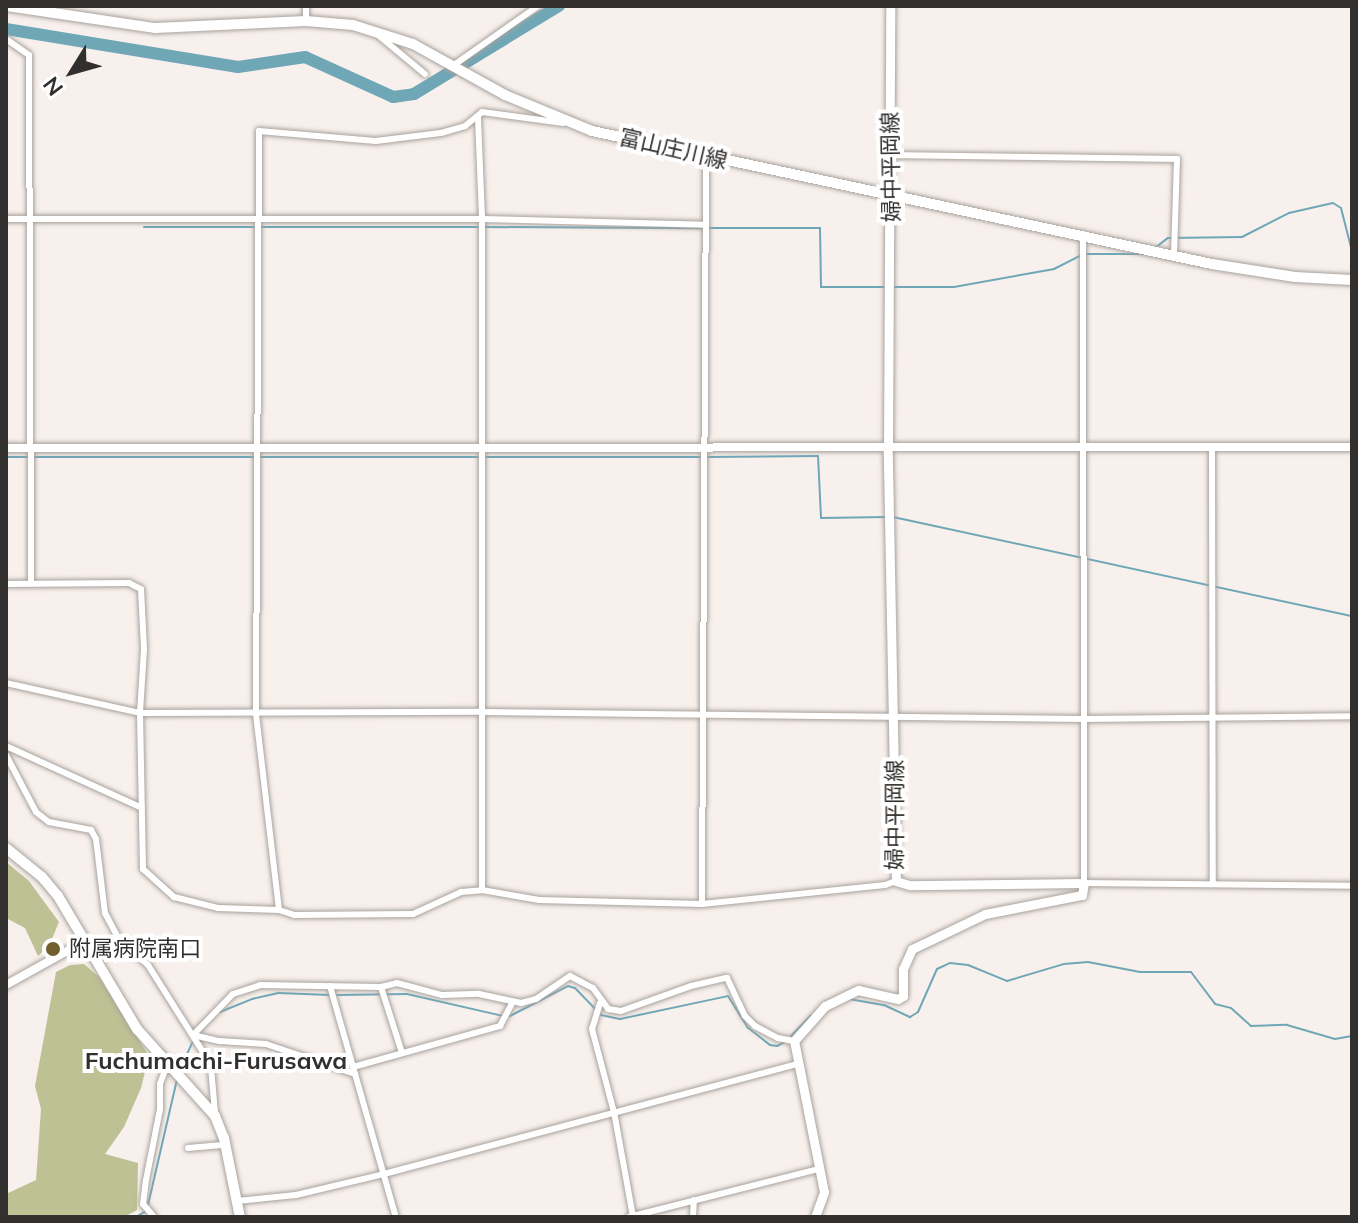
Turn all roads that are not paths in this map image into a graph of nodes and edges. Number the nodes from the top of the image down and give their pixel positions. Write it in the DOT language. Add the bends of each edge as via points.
graph roads {
  1 [pos="7,6"];
  2 [pos="306,6"];
  3 [pos="538,6"];
  4 [pos="890,6"];
  5 [pos="46,10"];
  6 [pos="306,21"];
  7 [pos="373,30"];
  8 [pos="6,39"];
  9 [pos="454,65"];
  10 [pos="425,74"];
  11 [pos="478,118"];
  12 [pos="575,124"];
  13 [pos="890,155"];
  14 [pos="706,158"];
  15 [pos="892,193"];
  16 [pos="28,218"];
  17 [pos="256,218"];
  18 [pos="6,219"];
  19 [pos="482,219"];
  20 [pos="705,225"];
  21 [pos="1083,234"];
  22 [pos="1174,254"];
  23 [pos="1352,280"];
  24 [pos="1083,445"];
  25 [pos="1212,447"];
  26 [pos="1352,447"];
  27 [pos="6,448"];
  28 [pos="29,448"];
  29 [pos="256,448"];
  30 [pos="481,448"];
  31 [pos="888,448"];
  32 [pos="705,449"];
  33 [pos="31,583"];
  34 [pos="6,584"];
  35 [pos="6,683"];
  36 [pos="484,712"];
  37 [pos="140,713"];
  38 [pos="256,714"];
  39 [pos="1215,716"];
  40 [pos="1352,716"];
  41 [pos="705,717"];
  42 [pos="895,717"];
  43 [pos="1084,719"];
  44 [pos="6,746"];
  45 [pos="6,755"];
  46 [pos="142,808"];
  47 [pos="6,848"];
  48 [pos="896,881"];
  49 [pos="1213,882"];
  50 [pos="1084,883"];
  51 [pos="1352,886"];
  52 [pos="482,890"];
  53 [pos="702,904"];
  54 [pos="279,910"];
  55 [pos="85,941"];
  56 [pos="6,985"];
  57 [pos="330,986"];
  58 [pos="381,987"];
  59 [pos="512,1003"];
  60 [pos="600,1003"];
  61 [pos="193,1035"];
  62 [pos="794,1041"];
  63 [pos="402,1053"];
  64 [pos="797,1064"];
  65 [pos="167,1065"];
  66 [pos="354,1070"];
  67 [pos="614,1112"];
  68 [pos="215,1116"];
  69 [pos="225,1145"];
  70 [pos="188,1148"];
  71 [pos="819,1169"];
  72 [pos="384,1174"];
  73 [pos="694,1200"];
  74 [pos="237,1201"];
  75 [pos="154,1217"];
  76 [pos="240,1217"];
  77 [pos="396,1217"];
  78 [pos="632,1217"];
  79 [pos="693,1217"];
  80 [pos="815,1217"];
  1 -- 5 [label="main road, 富山庄川線"];
  2 -- 6 [label="street"];
  3 -- 9 [label="street"];
  4 -- 13 [label="main road, 婦中平岡線"];
  5 -- 6 [label="main road, 富山庄川線" via="155,28"];
  6 -- 7 [label="main road, 富山庄川線"];
  7 -- 9 [label="main road, 富山庄川線"];
  7 -- 10 [label="street"];
  8 -- 16 [label="street" via="29,55"];
  9 -- 12 [label="main road, 富山庄川線" via="505,95"];
  11 -- 12 [label="street" via="482,112"];
  11 -- 17 [label="street" via="441,133 376,141 259,131"];
  11 -- 19 [label="street"];
  12 -- 14 [label="main road, 富山庄川線"];
  13 -- 15 [label="main road, 婦中平岡線"];
  13 -- 22 [label="street" via="1177,159"];
  14 -- 15 [label="main road, 富山庄川線"];
  14 -- 20 [label="street"];
  15 -- 21 [label="main road, 富山庄川線"];
  15 -- 31 [label="main road, 婦中平岡線"];
  16 -- 17 [label="street"];
  16 -- 18 [label="street"];
  16 -- 28 [label="street"];
  17 -- 19 [label="street"];
  17 -- 29 [label="street"];
  19 -- 20 [label="street"];
  19 -- 30 [label="street"];
  20 -- 32 [label="street"];
  21 -- 22 [label="main road, 富山庄川線"];
  21 -- 24 [label="street"];
  22 -- 23 [label="main road, 富山庄川線" via="1295,277"];
  24 -- 25 [label="street"];
  24 -- 31 [label="street"];
  24 -- 43 [label="street"];
  25 -- 26 [label="street"];
  25 -- 39 [label="street"];
  27 -- 28 [label="street"];
  28 -- 29 [label="street"];
  28 -- 33 [label="street"];
  29 -- 30 [label="street"];
  29 -- 38 [label="street"];
  30 -- 32 [label="street"];
  30 -- 36 [label="street"];
  31 -- 32 [label="street"];
  31 -- 42 [label="main road, 婦中平岡線"];
  32 -- 41 [label="street"];
  33 -- 34 [label="street"];
  33 -- 37 [label="street" via="129,583 141,589"];
  35 -- 37 [label="street"];
  36 -- 38 [label="street"];
  36 -- 41 [label="street"];
  36 -- 52 [label="street"];
  37 -- 38 [label="street"];
  37 -- 46 [label="street"];
  38 -- 54 [label="street"];
  39 -- 40 [label="street"];
  39 -- 43 [label="street"];
  39 -- 49 [label="street"];
  41 -- 42 [label="street"];
  41 -- 53 [label="street"];
  42 -- 43 [label="street"];
  42 -- 48 [label="main road, 婦中平岡線"];
  43 -- 50 [label="street"];
  44 -- 46 [label="street"];
  45 -- 61 [label="street" via="36,812 49,822 91,830 105,913 118,937 148,965"];
  46 -- 54 [label="street" via="143,869 174,897 218,908"];
  47 -- 55 [label="main road" via="42,877"];
  48 -- 50 [label="main road, 婦中平岡線"];
  48 -- 53 [label="street"];
  49 -- 50 [label="street"];
  49 -- 51 [label="street"];
  50 -- 62 [label="main road" via="1082,895 985,914 912,949 904,959 903,996 858,990 825,1006"];
  52 -- 53 [label="street" via="539,900"];
  52 -- 54 [label="street" via="461,892 413,914 294,915"];
  55 -- 56 [label="street"];
  55 -- 65 [label="main road" via="137,1029"];
  57 -- 58 [label="street"];
  57 -- 61 [label="street" via="288,983 243,990"];
  57 -- 66 [label="street"];
  58 -- 59 [label="street" via="412,984 442,995 479,994"];
  58 -- 63 [label="street"];
  59 -- 60 [label="street" via="536,999 570,976 593,988"];
  59 -- 63 [label="street" via="500,1026"];
  60 -- 62 [label="street" via="608,1009 634,1008 727,978 755,1026"];
  60 -- 67 [label="street" via="592,1029"];
  61 -- 66 [label="street" via="266,1044"];
  61 -- 68 [label="street" via="211,1067"];
  62 -- 64 [label="main road"];
  63 -- 66 [label="street"];
  64 -- 67 [label="street"];
  64 -- 71 [label="main road"];
  65 -- 68 [label="main road"];
  65 -- 75 [label="street" via="144,1192 143,1204"];
  66 -- 72 [label="street"];
  67 -- 72 [label="street"];
  67 -- 78 [label="street"];
  68 -- 69 [label="main road"];
  69 -- 70 [label="street"];
  69 -- 74 [label="main road"];
  71 -- 73 [label="street"];
  71 -- 80 [label="main road" via="824,1192"];
  72 -- 74 [label="street" via="296,1195"];
  72 -- 77 [label="street"];
  73 -- 78 [label="street"];
  73 -- 79 [label="street"];
  74 -- 76 [label="main road"];
}
